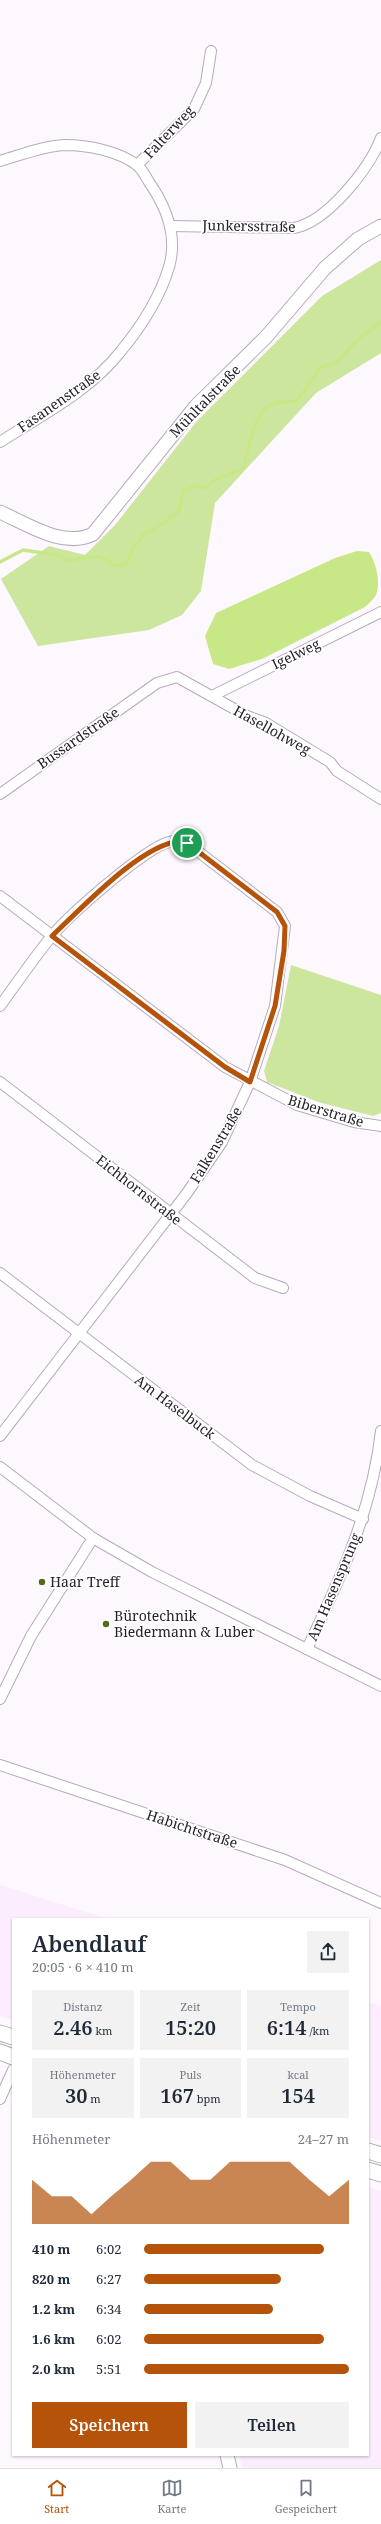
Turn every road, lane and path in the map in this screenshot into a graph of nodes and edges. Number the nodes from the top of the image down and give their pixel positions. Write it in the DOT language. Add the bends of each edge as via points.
graph roads {
  1 [pos="211,51"];
  2 [pos="381,138"];
  3 [pos="0,161"];
  4 [pos="137,165"];
  5 [pos="171,226"];
  6 [pos="381,226"];
  7 [pos="0,442"];
  8 [pos="0,512"];
  9 [pos="381,612"];
  10 [pos="156,683"];
  11 [pos="212,696"];
  12 [pos="0,794"];
  13 [pos="381,799"];
  14 [pos="0,896"];
  15 [pos="52,936"];
  16 [pos="0,1006"];
  17 [pos="0,1082"];
  18 [pos="250,1082"];
  19 [pos="381,1126"];
  20 [pos="170,1214"];
  21 [pos="0,1272"];
  22 [pos="283,1288"];
  23 [pos="79,1335"];
  24 [pos="381,1431"];
  25 [pos="0,1436"];
  26 [pos="0,1467"];
  27 [pos="363,1519"];
  28 [pos="93,1538"];
  29 [pos="307,1649"];
  30 [pos="381,1686"];
  31 [pos="0,1699"];
  32 [pos="0,1765"];
  33 [pos="381,1903"];
  34 [pos="0,2033"];
  35 [pos="12,2037"];
  36 [pos="0,2052"];
  37 [pos="12,2057"];
  38 [pos="12,2072"];
  39 [pos="0,2099"];
  40 [pos="369,2152"];
  41 [pos="381,2155"];
  42 [pos="369,2170"];
  43 [pos="381,2174"];
  44 [pos="227,2456"];
  45 [pos="230,2468"];
  1 -- 4 [label="street, Falterweg" via="206,84 194,109"];
  2 -- 5 [label="street, Junkersstraße" via="364,170 320,216 305,226"];
  3 -- 4 [label="street, Fasanenstraße" via="64,145 109,151"];
  4 -- 5 [label="street, Fasanenstraße" via="161,199"];
  5 -- 7 [label="street, Fasanenstraße" via="171,253 163,282 155,299 121,351 84,386"];
  6 -- 8 [label="street, Mühltalstraße" via="358,239 325,268 266,337 196,406 93,534 85,538 66,539"];
  9 -- 11 [label="street, Igelweg"];
  10 -- 11 [label="street, Hasellohweg" via="177,677"];
  10 -- 12 [label="street, Bussardstraße"];
  11 -- 13 [label="street, Hasellohweg" via="247,716 266,723 330,762 337,771"];
  14 -- 15 [label="street, Biberstraße"];
  15 -- 16 [label="street"];
  15 -- 18 [label="street, Biberstraße" via="225,1067"];
  15 -- 18 [label="street, Falkenstraße" via="104,886 154,850 169,842 187,843 277,912 285,926 275,1006"];
  17 -- 20 [label="street, Eichhornstraße"];
  18 -- 19 [label="street, Biberstraße" via="297,1105 354,1122"];
  18 -- 20 [label="street, Falkenstraße" via="222,1142"];
  20 -- 22 [label="street, Eichhornstraße" via="255,1278"];
  20 -- 23 [label="street, Falkenstraße"];
  21 -- 23 [label="street, Am Haselbuck"];
  23 -- 25 [label="street, Falkenstraße"];
  23 -- 27 [label="street, Am Haselbuck" via="252,1465 310,1496"];
  24 -- 27 [label="street, Am Hasensprung" via="375,1474"];
  26 -- 28 [label="street"];
  27 -- 29 [label="street, Am Hasensprung" via="345,1569"];
  28 -- 29 [label="street" via="152,1572"];
  28 -- 31 [label="street" via="30,1636"];
  29 -- 30 [label="street"];
  32 -- 33 [label="street, Habichtstraße" via="285,1860"];
  34 -- 35 [label="main road"];
  36 -- 37 [label="main road"];
  38 -- 39 [label="street"];
  40 -- 41 [label="main road"];
  42 -- 43 [label="main road"];
  44 -- 45 [label="street"];
}
